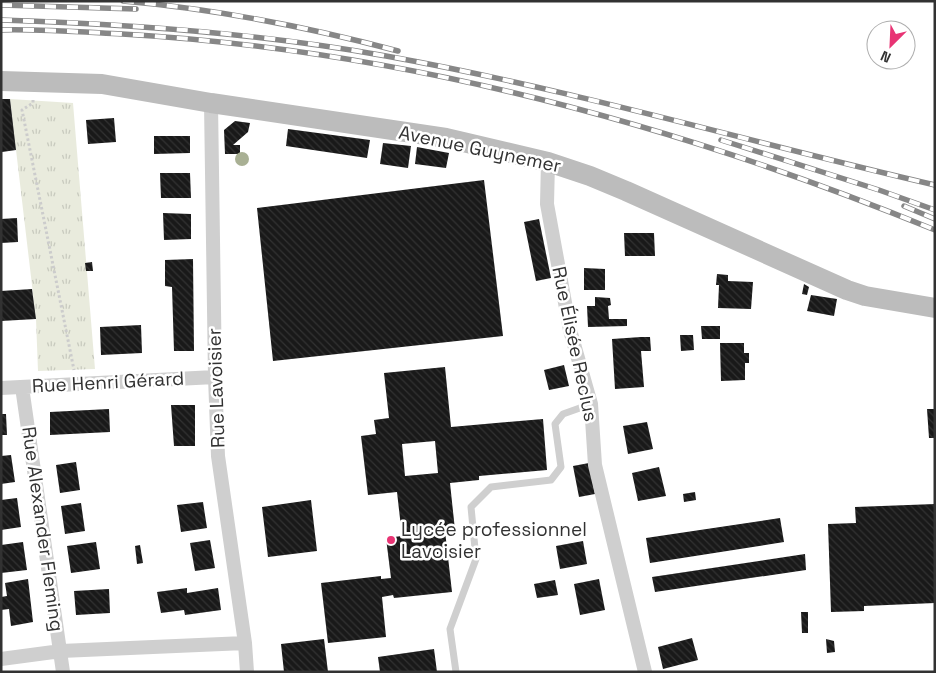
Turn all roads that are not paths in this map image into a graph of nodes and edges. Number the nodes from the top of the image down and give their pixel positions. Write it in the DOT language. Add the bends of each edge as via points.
graph roads {
  1 [pos="1,81"];
  2 [pos="211,102"];
  3 [pos="548,162"];
  4 [pos="935,308"];
  5 [pos="215,377"];
  6 [pos="22,387"];
  7 [pos="1,388"];
  8 [pos="591,404"];
  9 [pos="245,643"];
  10 [pos="60,651"];
  11 [pos="1,659"];
  12 [pos="63,672"];
  13 [pos="247,672"];
  14 [pos="456,672"];
  15 [pos="645,672"];
  1 -- 2 [label="main road, Avenue Guynemer" via="102,84"];
  2 -- 3 [label="main road, Avenue Guynemer" via="446,138"];
  2 -- 5 [label="street, Rue Lavoisier"];
  3 -- 4 [label="main road, Avenue Guynemer" via="626,191 846,290"];
  3 -- 8 [label="street, Rue Élisée Reclus" via="550,223 570,330"];
  5 -- 6 [label="street, Rue Henri Gérard"];
  5 -- 9 [label="street, Rue Lavoisier" via="218,456"];
  6 -- 7 [label="street, Rue Henri Gérard"];
  6 -- 10 [label="street, Rue Alexander Fleming"];
  8 -- 14 [label="lane" via="563,414 555,424 560,467 552,480 491,488 471,507 476,559 450,629"];
  8 -- 15 [label="street, Rue Élisée Reclus" via="596,465"];
  9 -- 10 [label="street"];
  9 -- 13 [label="street, Rue Lavoisier"];
  10 -- 11 [label="street"];
  10 -- 12 [label="street, Rue Alexander Fleming"];
}
